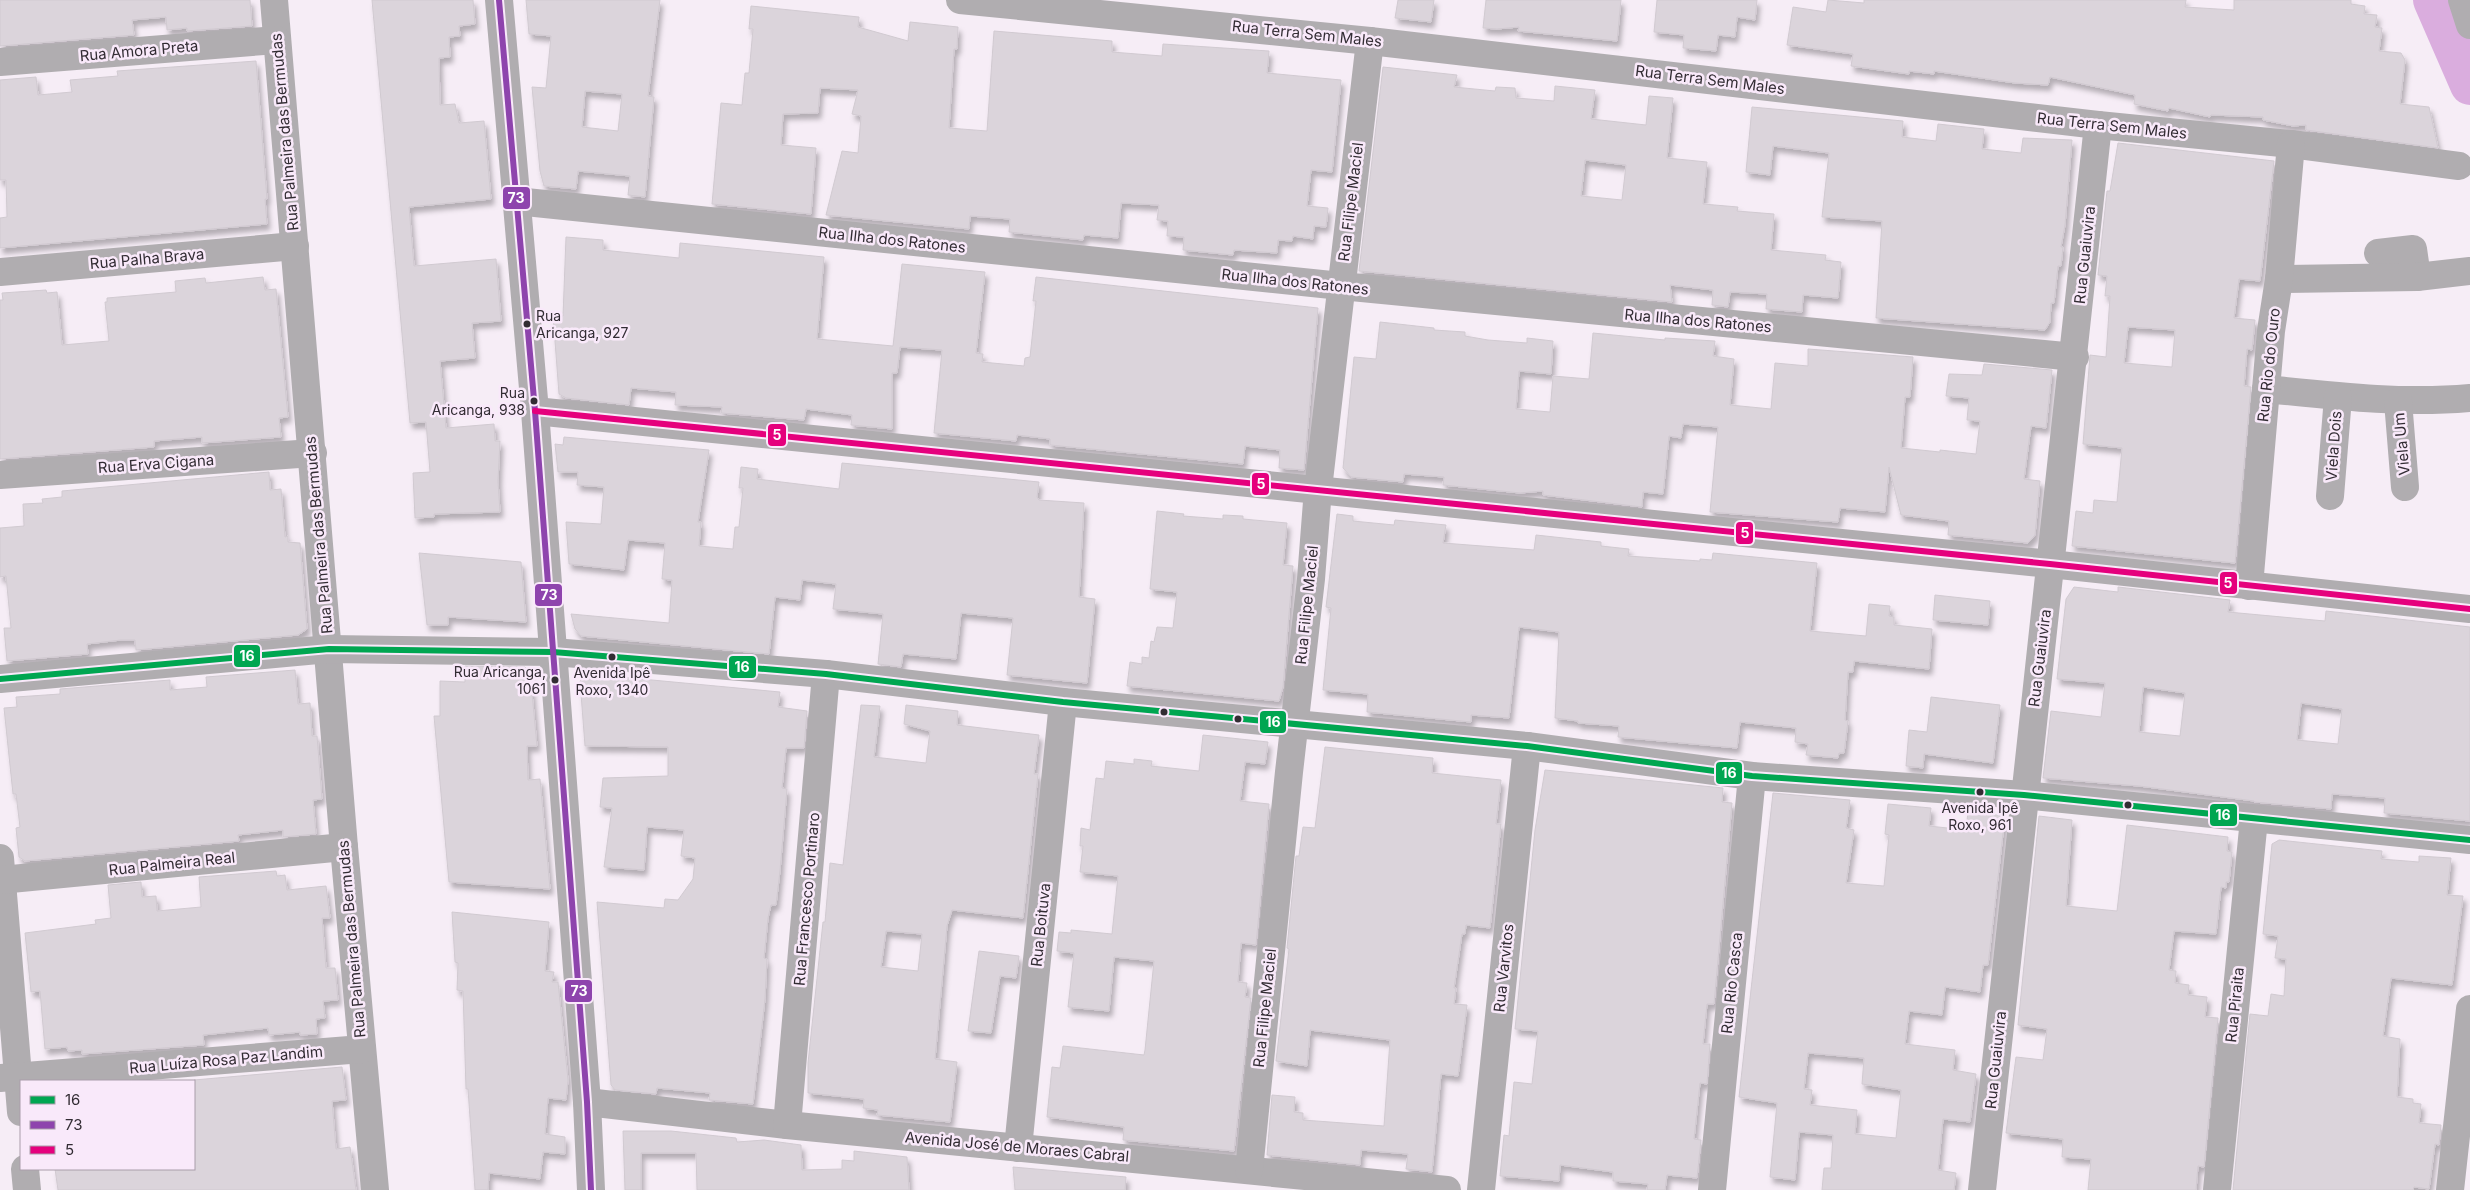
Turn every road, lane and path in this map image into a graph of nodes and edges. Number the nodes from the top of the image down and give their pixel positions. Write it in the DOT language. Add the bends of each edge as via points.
graph roads {
  1 [pos="274,0"];
  2 [pos="499,0"];
  3 [pos="960,0"];
  4 [pos="2462,0"];
  5 [pos="1175,10"];
  6 [pos="2470,25"];
  7 [pos="277,40"];
  8 [pos="1370,41"];
  9 [pos="0,62"];
  10 [pos="2098,125"];
  11 [pos="2291,144"];
  12 [pos="2459,166"];
  13 [pos="516,200"];
  14 [pos="295,246"];
  15 [pos="2378,253"];
  16 [pos="2470,271"];
  17 [pos="0,272"];
  18 [pos="2417,277"];
  19 [pos="2279,279"];
  20 [pos="1341,286"];
  21 [pos="2075,357"];
  22 [pos="2266,389"];
  23 [pos="2338,397"];
  24 [pos="2470,398"];
  25 [pos="2398,401"];
  26 [pos="535,411"];
  27 [pos="313,454"];
  28 [pos="0,475"];
  29 [pos="2405,487"];
  30 [pos="1318,489"];
  31 [pos="2330,496"];
  32 [pos="2050,564"];
  33 [pos="2249,586"];
  34 [pos="2470,609"];
  35 [pos="329,649"];
  36 [pos="553,652"];
  37 [pos="826,674"];
  38 [pos="0,678"];
  39 [pos="1063,702"];
  40 [pos="1294,724"];
  41 [pos="1527,746"];
  42 [pos="1752,776"];
  43 [pos="2024,795"];
  44 [pos="2254,819"];
  45 [pos="2470,840"];
  46 [pos="344,847"];
  47 [pos="1,873"];
  48 [pos="2470,1009"];
  49 [pos="362,1048"];
  50 [pos="9,1077"];
  51 [pos="587,1102"];
  52 [pos="20,1109"];
  53 [pos="787,1125"];
  54 [pos="1018,1148"];
  55 [pos="25,1170"];
  56 [pos="1249,1170"];
  57 [pos="27,1190"];
  58 [pos="375,1190"];
  59 [pos="591,1190"];
  60 [pos="1448,1190"];
  61 [pos="1481,1190"];
  62 [pos="1712,1190"];
  63 [pos="1982,1190"];
  64 [pos="2217,1190"];
  65 [pos="2450,1190"];
  1 -- 7 [label="street, Rua Palmeira das Bermudas"];
  2 -- 13 [label="street"];
  3 -- 5 [label="street, Rua Terra Sem Males"];
  4 -- 6 [label="street"];
  5 -- 8 [label="street, Rua Terra Sem Males"];
  7 -- 9 [label="street, Rua Amora Preta"];
  7 -- 14 [label="street, Rua Palmeira das Bermudas"];
  8 -- 10 [label="street, Rua Terra Sem Males"];
  8 -- 20 [label="street, Rua Filipe Maciel"];
  10 -- 11 [label="street, Rua Terra Sem Males"];
  10 -- 21 [label="street, Rua Guaiuvira"];
  11 -- 12 [label="street, Rua Terra Sem Males"];
  11 -- 19 [label="street, Rua Rio do Ouro"];
  13 -- 20 [label="street, Rua Ilha dos Ratones"];
  13 -- 26 [label="street"];
  14 -- 17 [label="street, Rua Palha Brava"];
  14 -- 27 [label="street, Rua Palmeira das Bermudas"];
  15 -- 18 [label="street" via="2413,249"];
  16 -- 18 [label="street"];
  18 -- 19 [label="street"];
  19 -- 22 [label="street, Rua Rio do Ouro"];
  20 -- 21 [label="street, Rua Ilha dos Ratones"];
  20 -- 30 [label="street, Rua Filipe Maciel"];
  21 -- 32 [label="street, Rua Guaiuvira"];
  22 -- 23 [label="street"];
  22 -- 33 [label="street, Rua Rio do Ouro"];
  23 -- 25 [label="street"];
  23 -- 31 [label="street, Viela Dois"];
  24 -- 25 [label="street"];
  25 -- 29 [label="street, Viela Um"];
  26 -- 30 [label="street"];
  26 -- 36 [label="street"];
  27 -- 28 [label="street, Rua Erva Cigana"];
  27 -- 35 [label="street, Rua Palmeira das Bermudas"];
  30 -- 32 [label="street"];
  30 -- 40 [label="street, Rua Filipe Maciel" via="1312,579"];
  32 -- 33 [label="street"];
  32 -- 43 [label="street, Rua Guaiuvira"];
  33 -- 34 [label="street"];
  35 -- 36 [label="street"];
  35 -- 38 [label="street"];
  35 -- 46 [label="street, Rua Palmeira das Bermudas"];
  36 -- 37 [label="street"];
  36 -- 51 [label="street"];
  37 -- 39 [label="street"];
  37 -- 53 [label="street, Rua Francesco Portinaro"];
  39 -- 40 [label="street"];
  39 -- 54 [label="street, Rua Boituva"];
  40 -- 41 [label="street"];
  40 -- 56 [label="street, Rua Filipe Maciel"];
  41 -- 42 [label="street"];
  41 -- 61 [label="street, Rua Varvitos"];
  42 -- 43 [label="street"];
  42 -- 62 [label="street, Rua Rio Casca"];
  43 -- 44 [label="street"];
  43 -- 63 [label="street, Rua Guaiuvira"];
  44 -- 45 [label="street"];
  44 -- 64 [label="street, Rua Piraita"];
  46 -- 47 [label="street, Rua Palmeira Real"];
  46 -- 49 [label="street, Rua Palmeira das Bermudas"];
  47 -- 50 [label="street"];
  48 -- 65 [label="street"];
  49 -- 50 [label="street, Rua Luíza Rosa Paz Landim"];
  49 -- 58 [label="street, Rua Palmeira das Bermudas"];
  50 -- 52 [label="street"];
  51 -- 53 [label="street, Avenida José de Moraes Cabral"];
  51 -- 59 [label="street"];
  53 -- 54 [label="street, Avenida José de Moraes Cabral"];
  54 -- 56 [label="street, Avenida José de Moraes Cabral"];
  55 -- 57 [label="street"];
  56 -- 60 [label="street, Avenida José de Moraes Cabral"];
}
